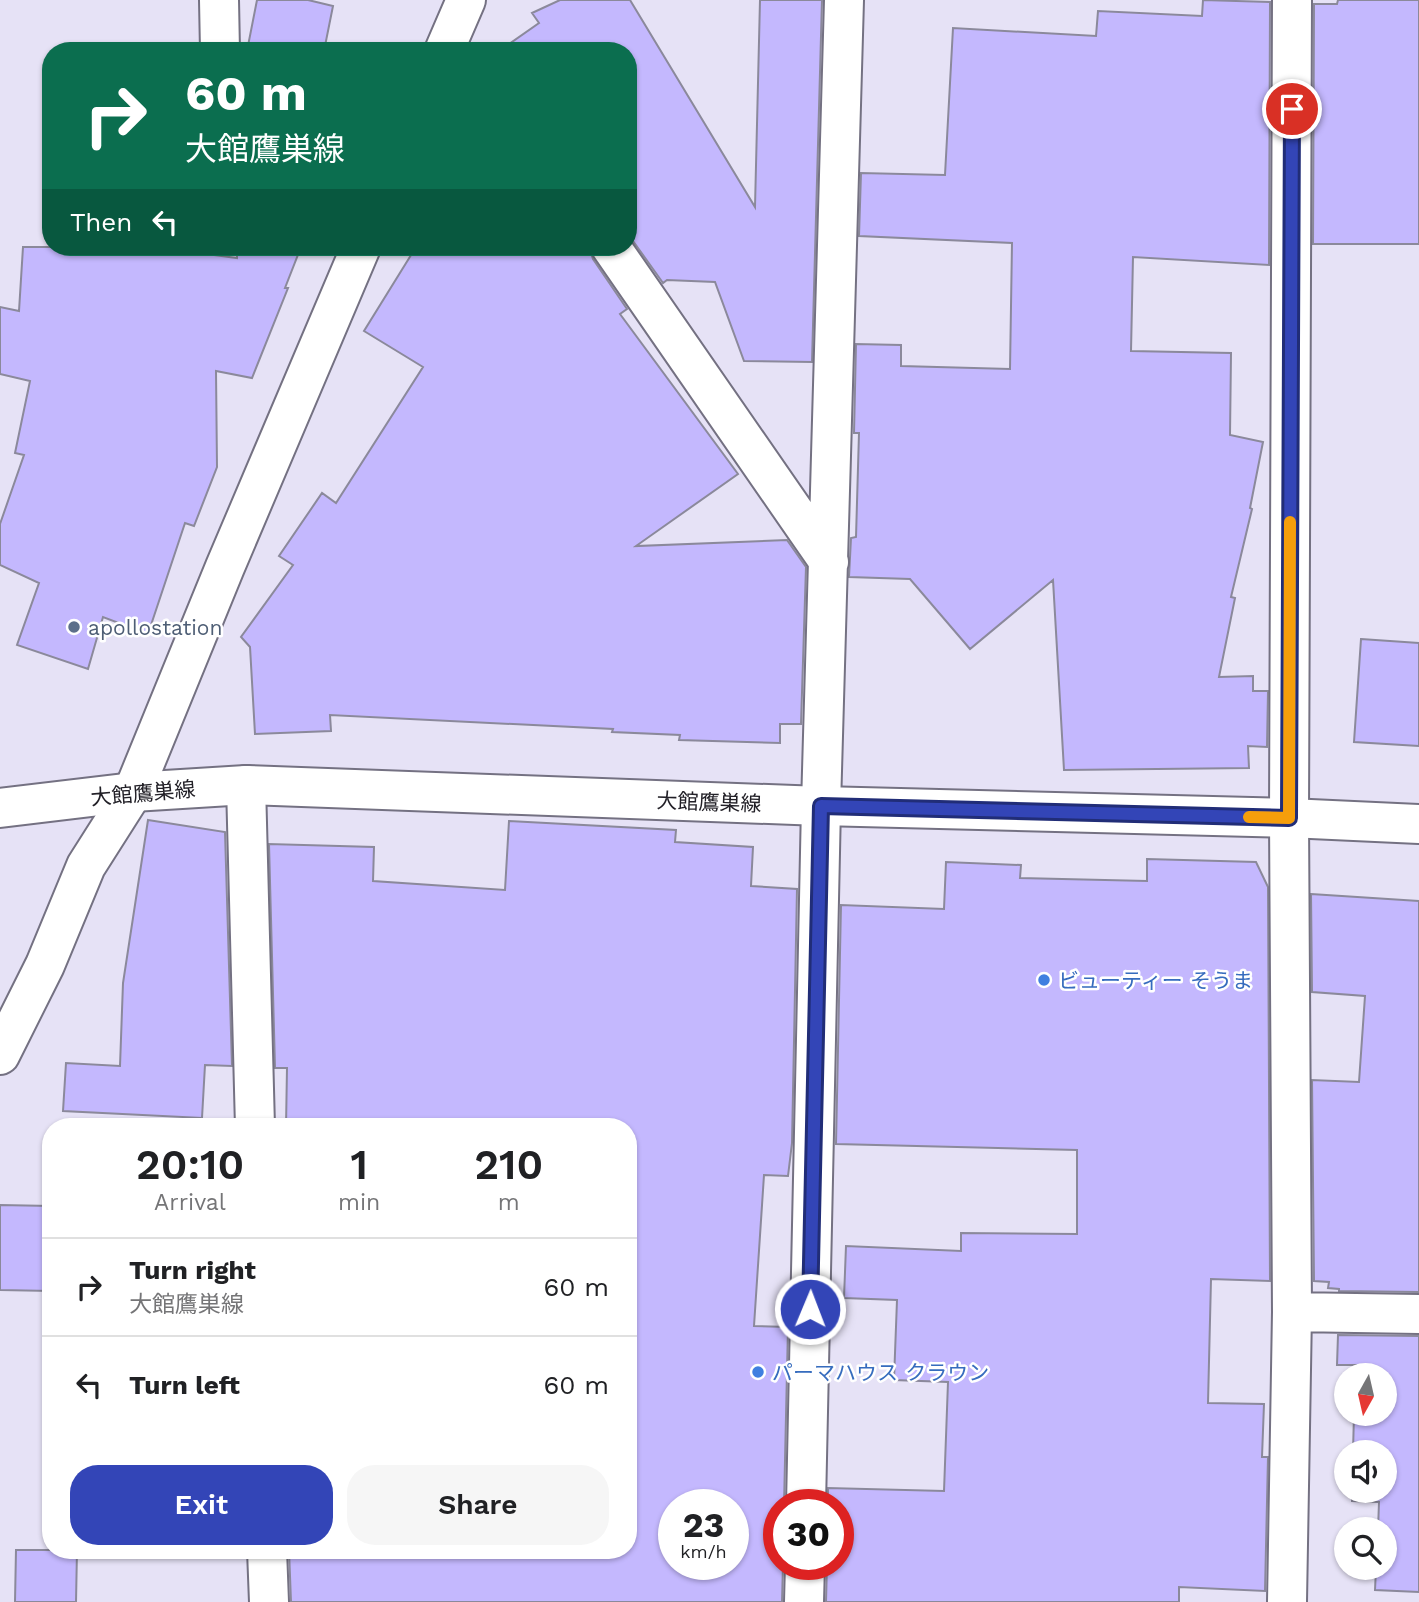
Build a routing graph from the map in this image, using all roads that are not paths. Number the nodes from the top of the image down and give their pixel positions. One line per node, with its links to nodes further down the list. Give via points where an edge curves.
1 (219, 0): 4 (street)
2 (844, 0): 7 (street)
3 (1292, 0): 12 (street)
4 (220, 42)
5 (357, 256): 9 (street)
6 (617, 256): 7 (street)
7 (829, 562): 10 (street)
8 (246, 785): 9 (street, 大館鷹巣線); 10 (street, 大館鷹巣線); 15 (street)
9 (133, 792): 11 (street, 大館鷹巣線); 14 (street, via 86,866 45,965)
10 (821, 806): 12 (street, 大館鷹巣線); 18 (street)
11 (0, 808)
12 (1289, 818): 13 (street, 大館鷹巣線); 16 (street)
13 (1419, 824)
14 (0, 1055)
15 (255, 1118)
16 (1292, 1312): 17 (street); 23 (street)
17 (1419, 1314)
18 (806, 1489)
19 (267, 1559): 21 (street)
20 (805, 1580): 22 (street)
21 (269, 1602)
22 (804, 1602)
23 (1287, 1602)

